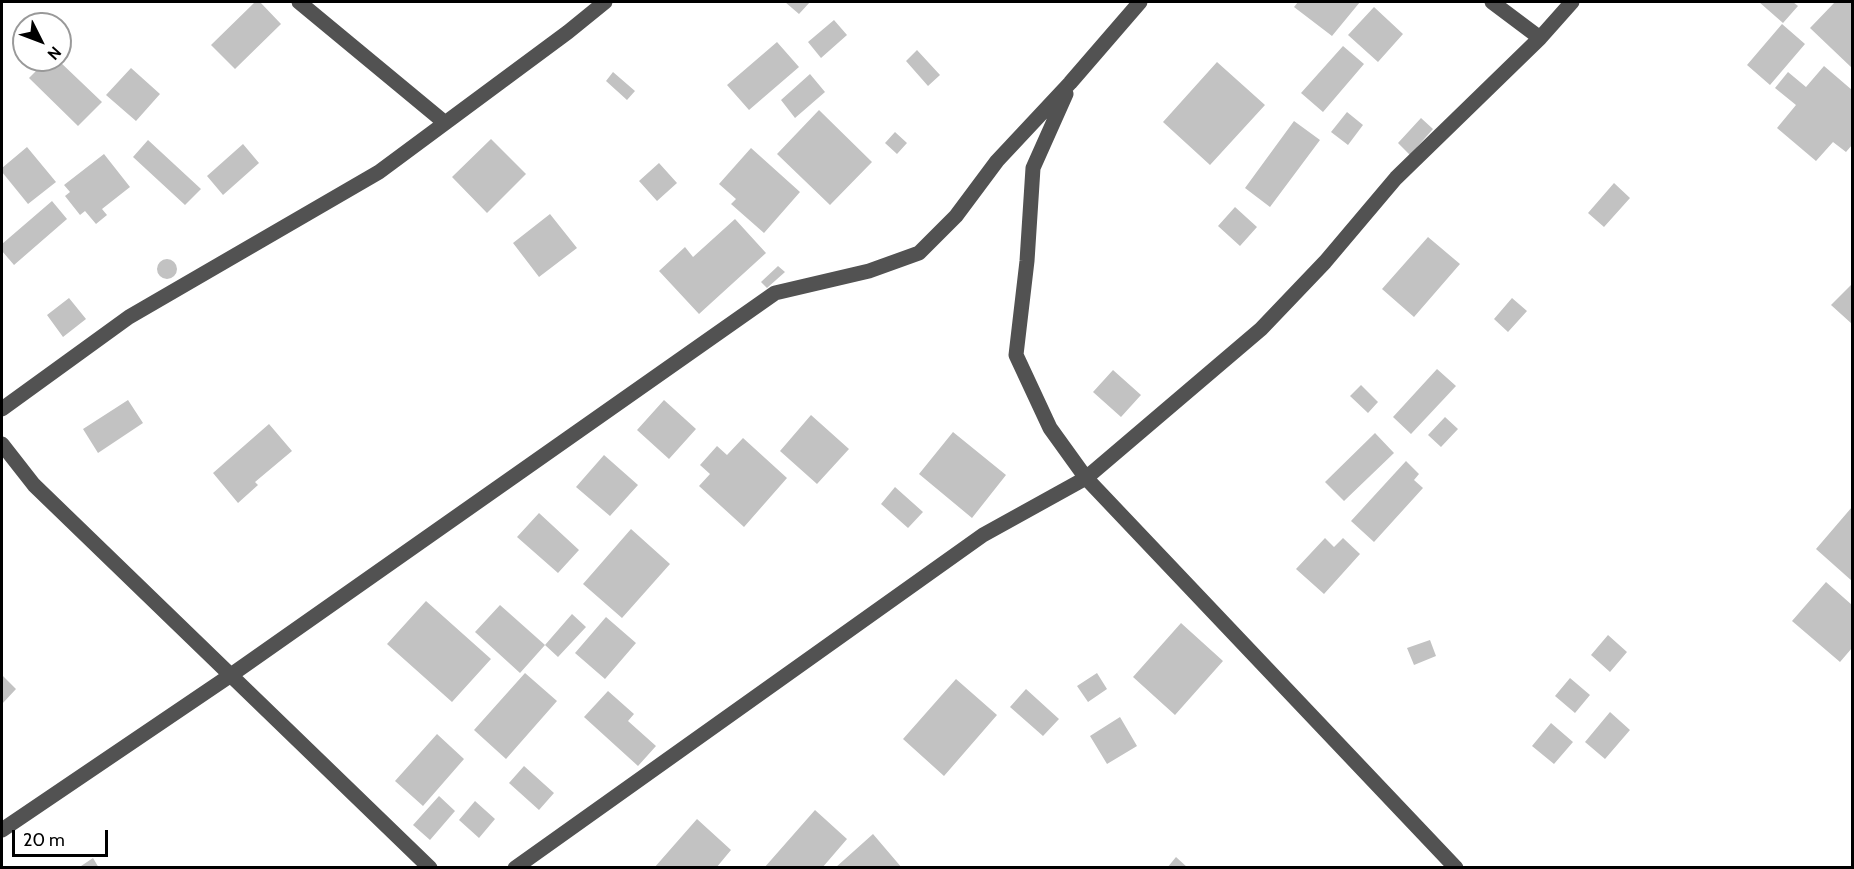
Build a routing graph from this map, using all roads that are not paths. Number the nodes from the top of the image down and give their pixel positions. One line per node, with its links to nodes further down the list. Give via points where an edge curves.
1 (299, 2): 8 (street)
2 (605, 2): 8 (street)
3 (1140, 2): 7 (street)
4 (1492, 2): 6 (street)
5 (1572, 2): 6 (street)
6 (1540, 38): 11 (street, via 1395,178 1325,262 1261,329)
7 (1070, 83): 11 (street, via 1033,168 1016,355 1050,428); 12 (street, via 997,161 956,216 919,253 869,271 775,293)
8 (444, 122): 9 (street, via 379,172 129,317)
9 (2, 409)
10 (2, 444): 12 (street, via 34,484)
11 (1086, 478): 15 (street, via 983,534); 16 (street)
12 (231, 675): 13 (street); 14 (street)
13 (2, 830)
14 (430, 867)
15 (515, 867)
16 (1456, 867)

